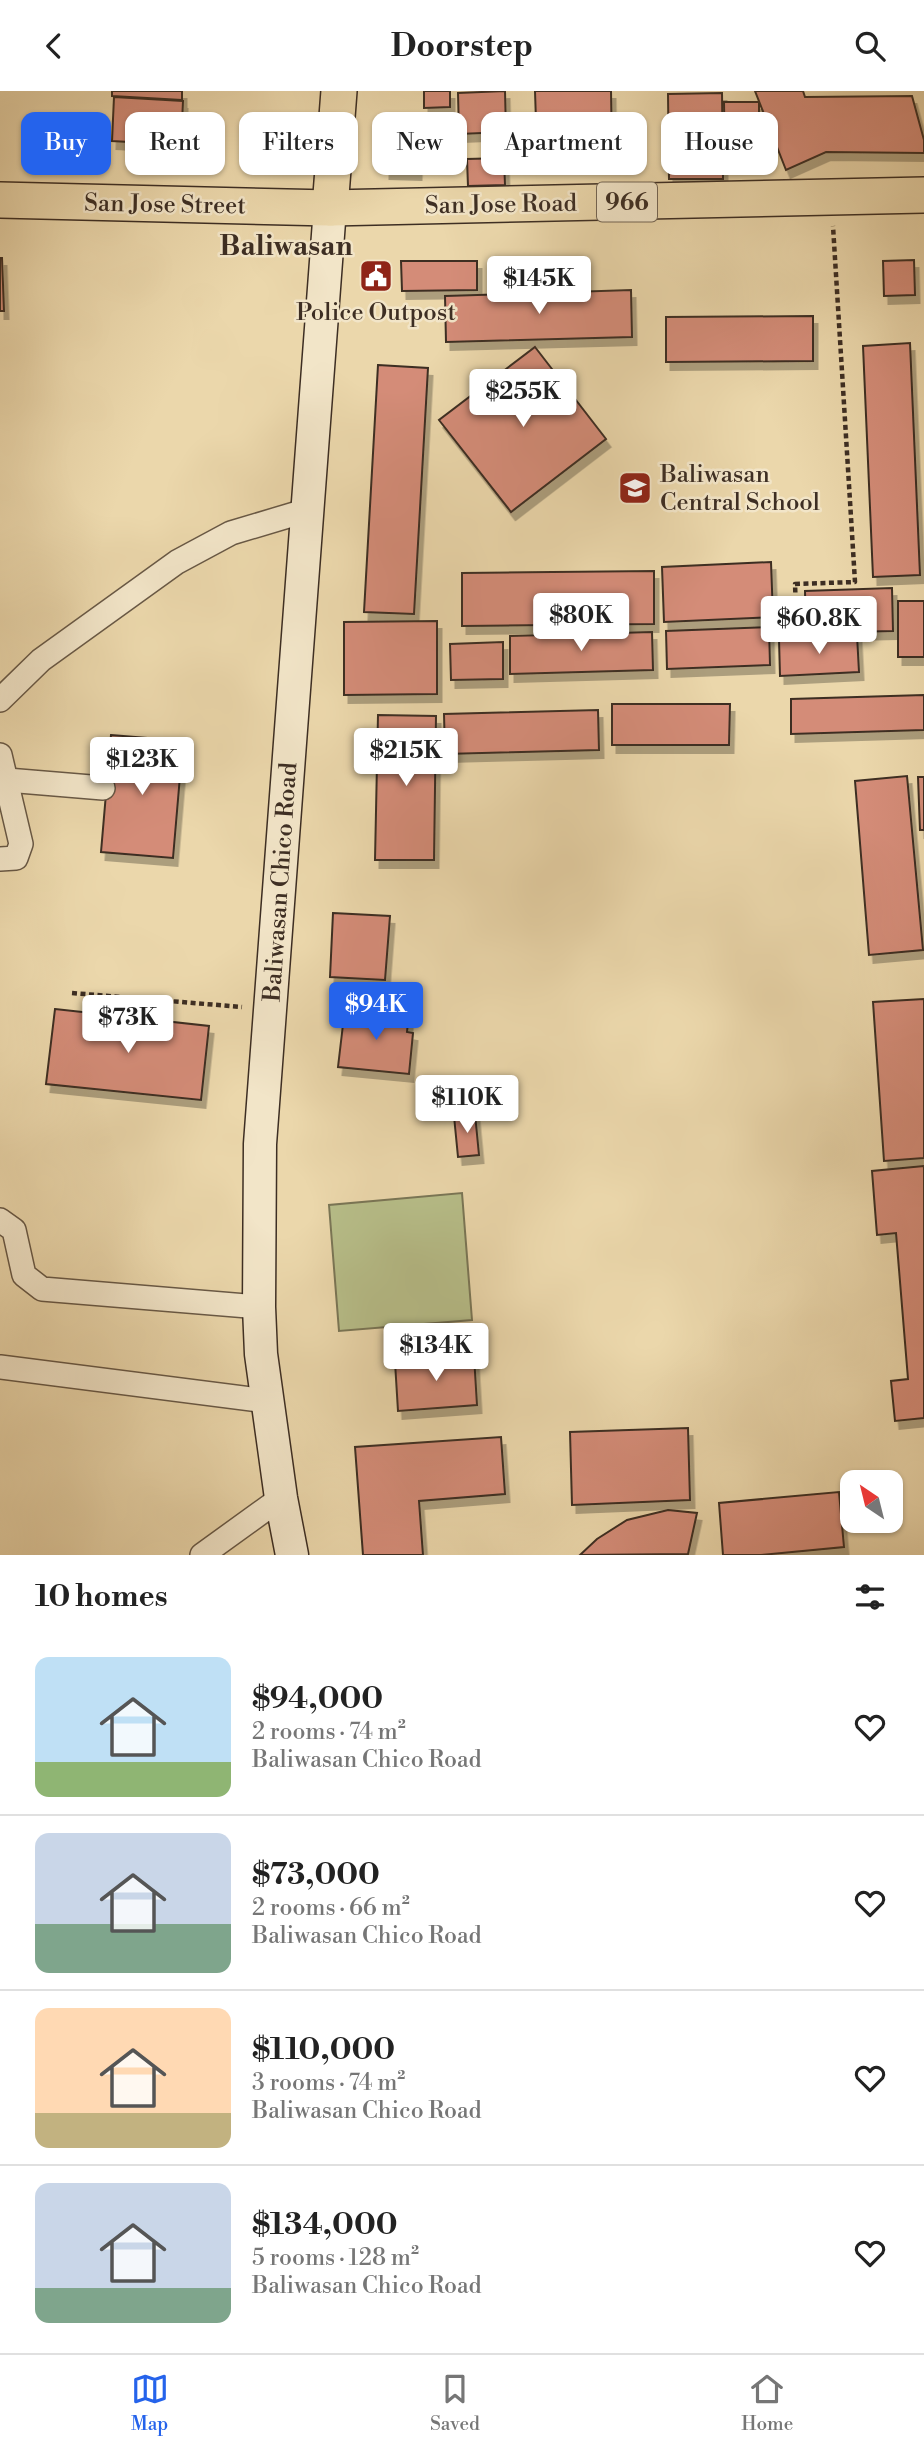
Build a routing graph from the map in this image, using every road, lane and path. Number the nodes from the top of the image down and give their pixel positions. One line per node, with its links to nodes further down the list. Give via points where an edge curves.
1 (339, 91): 5 (main road)
2 (924, 195): 3 (main road, San Jose Road / 966)
3 (831, 197): 5 (main road, San Jose Road / 966); 7 (path, via 855,582 795,584)
4 (0, 200): 5 (main road, San Jose Street / 966)
5 (330, 208): 6 (main road, Baliwasan Chico Road)
6 (308, 510): 8 (street, via 231,533 177,562 41,660); 14 (main road, Baliwasan Chico Road)
7 (797, 635)
8 (0, 700)
9 (0, 755): 10 (street)
10 (7, 780): 11 (street); 12 (street, via 20,850 16,858)
11 (103, 788)
12 (0, 859)
13 (72, 993): 14 (path)
14 (270, 1009): 16 (main road, Baliwasan Chico Road, via 260,1144)
15 (0, 1220): 16 (street, via 13,1230 24,1275 42,1289)
16 (259, 1307): 18 (main road, Baliwasan Chico Road)
17 (0, 1367): 18 (street)
18 (267, 1401): 19 (main road, Baliwasan Chico Road)
19 (281, 1498): 20 (street); 21 (main road, Baliwasan Chico Road)
20 (202, 1555)
21 (292, 1555)

